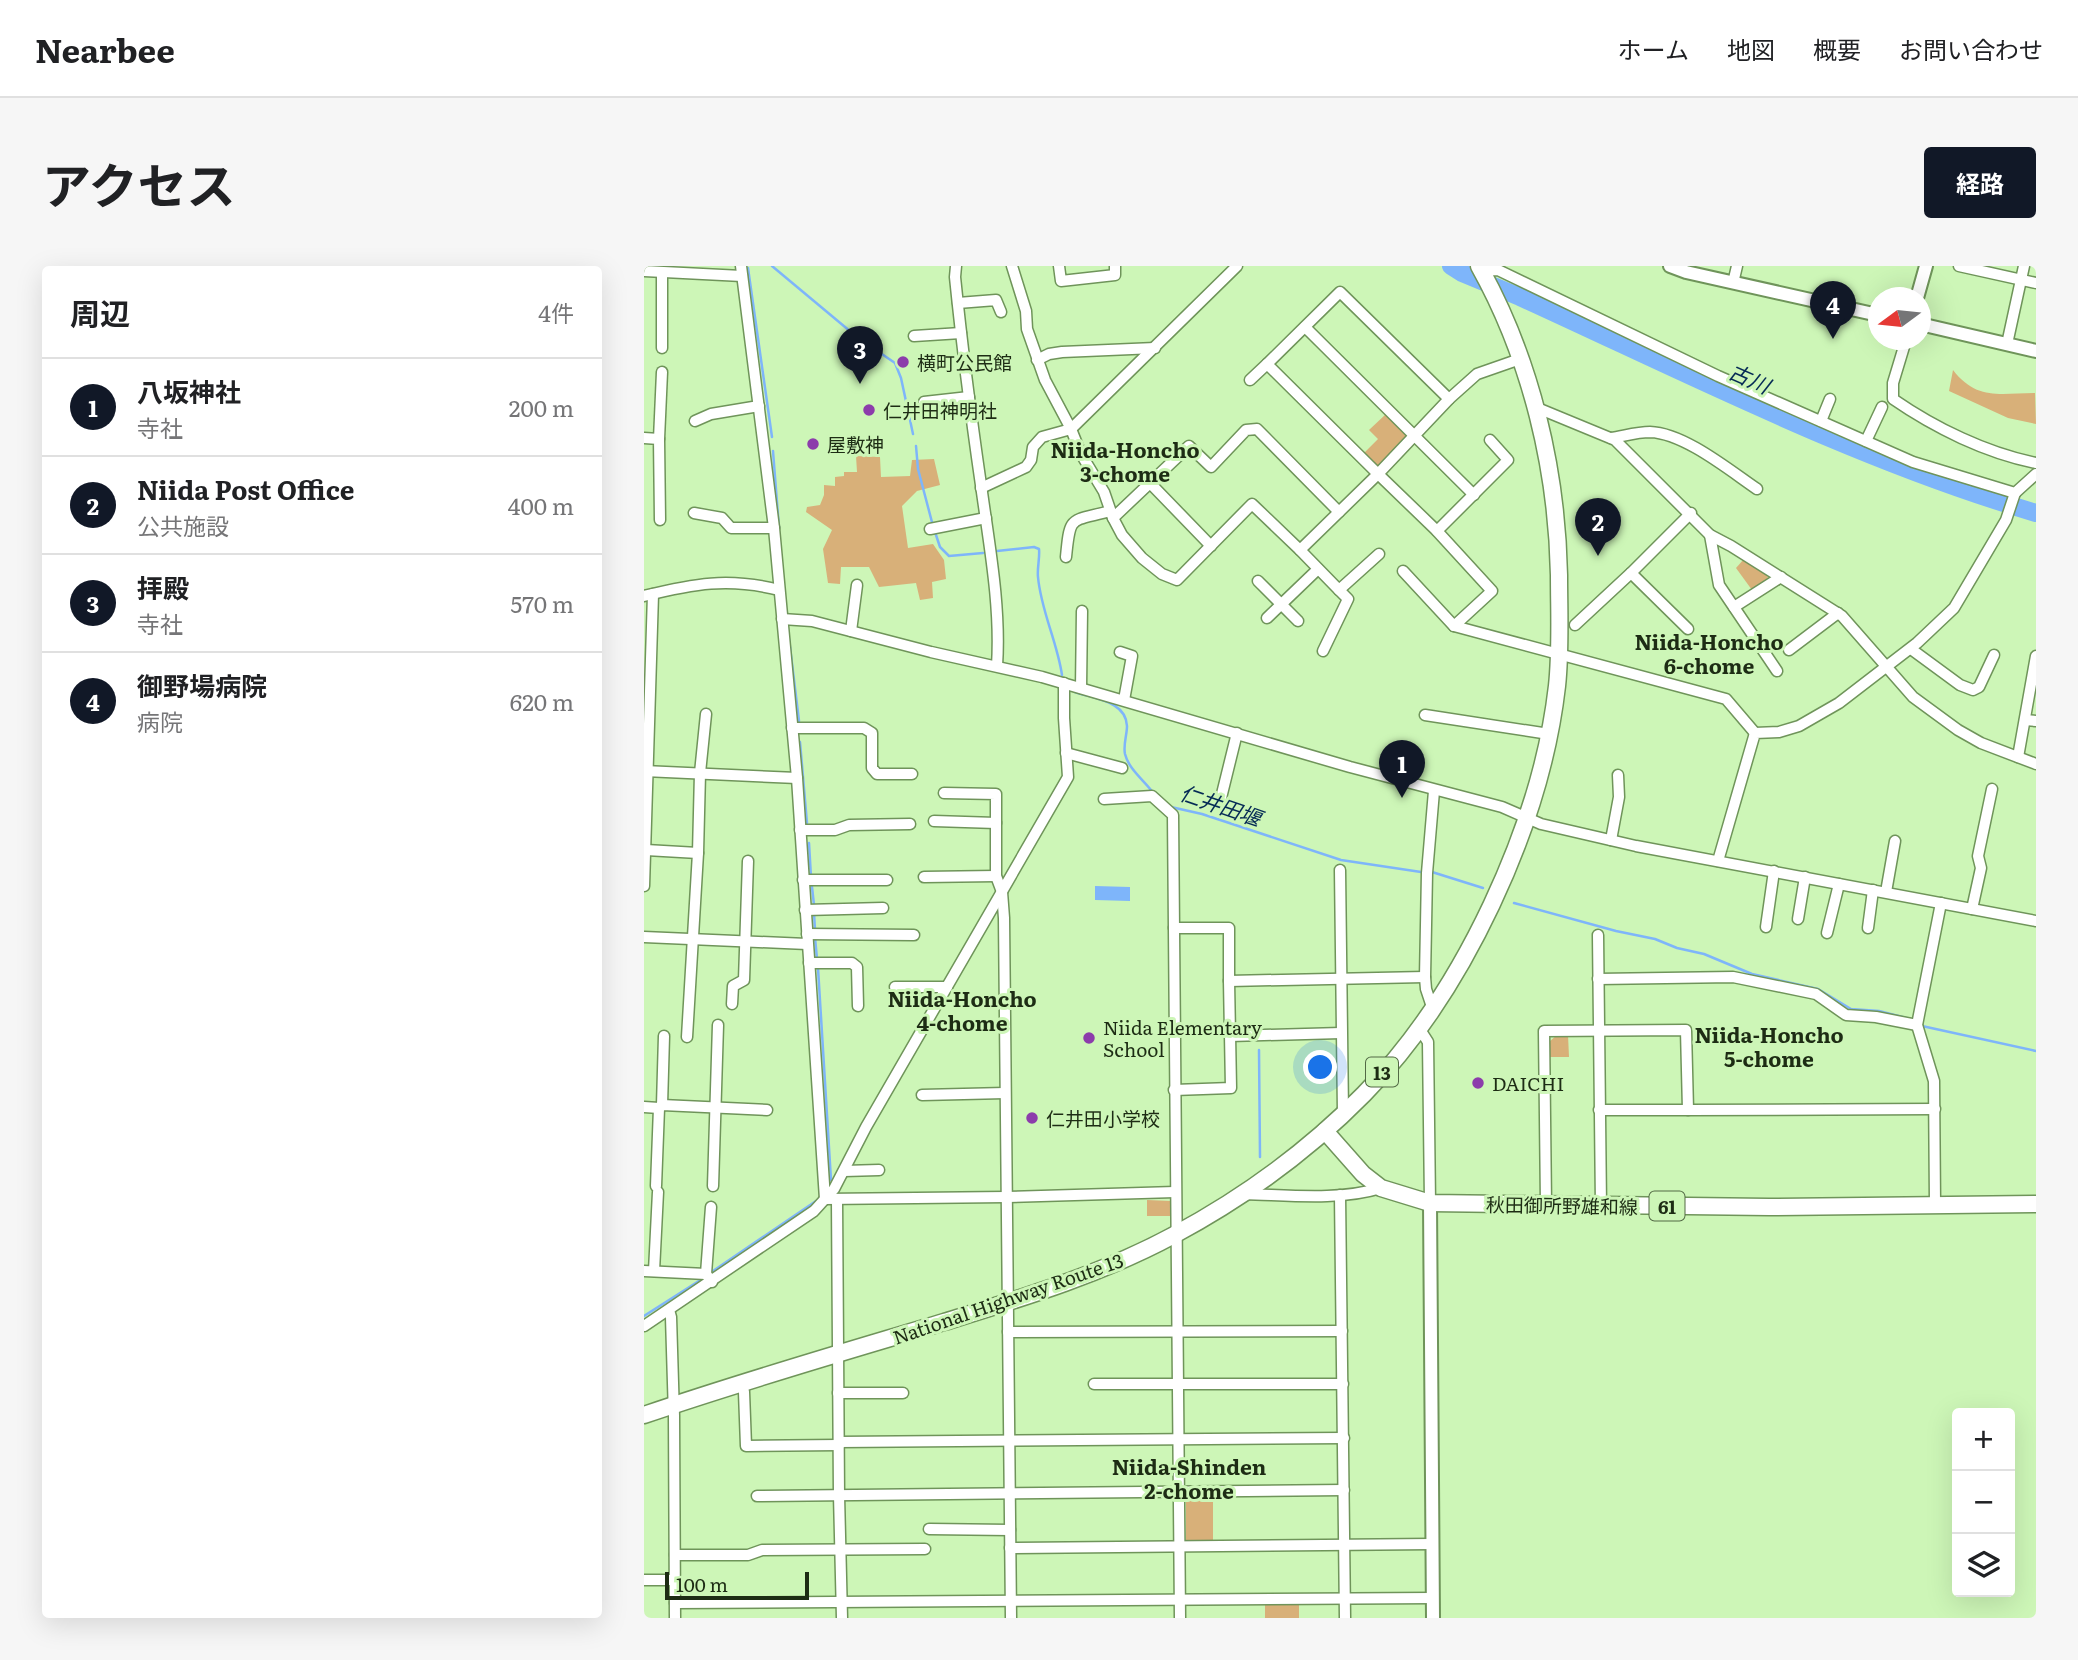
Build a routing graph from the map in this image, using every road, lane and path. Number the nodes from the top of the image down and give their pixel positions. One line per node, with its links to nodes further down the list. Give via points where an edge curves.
1 (956, 266): 19 (street)
2 (1012, 266): 32 (street)
3 (1059, 266): 4 (street, via 1061,281 1115,275)
4 (1115, 266)
5 (1237, 266): 28 (street)
6 (1670, 266): 16 (street)
7 (1737, 266): 16 (street)
8 (1926, 266): 18 (street)
9 (1959, 266): 15 (street)
10 (2024, 266): 15 (street)
11 (1481, 270): 31 (main road, National Highway Route 13 / 13); 44 (street, via 1499,270)
12 (644, 271): 14 (street)
13 (741, 271): 14 (street); 40 (street)
14 (662, 273): 27 (street)
15 (2021, 280): 17 (street); 26 (street)
16 (1733, 283): 21 (street)
17 (2036, 284)
18 (1920, 287)
19 (958, 303): 20 (street, via 996,300); 24 (street)
20 (1001, 312)
21 (1868, 313)
22 (1306, 327): 33 (street); 37 (street, via 1340,292); 46 (street)
23 (1931, 327): 26 (street)
24 (961, 333): 25 (street); 36 (street)
25 (914, 336)
26 (2007, 344): 30 (street)
27 (662, 348)
28 (1154, 348): 32 (street, via 1062,352); 45 (street)
29 (1903, 350): 52 (street, via 1893,399 1983,447)
30 (2036, 351)
31 (1520, 359): 37 (street, via 1476,374); 41 (main road, National Highway Route 13 / 13)
32 (1037, 360): 45 (street)
33 (1268, 364): 35 (street); 53 (street)
34 (662, 372): 49 (street)
35 (1250, 380)
36 (968, 397): 39 (street); 56 (street)
37 (1449, 398): 46 (street)
38 (1830, 399): 44 (street)
39 (924, 402)
40 (759, 407): 43 (street); 66 (street)
41 (1535, 407): 48 (street); 99 (main road, National Highway Route 13 / 13, via 1558,535)
42 (1882, 407): 51 (street)
43 (695, 421)
44 (1821, 421): 51 (street)
45 (1071, 429): 56 (street, via 1042,437 1026,467); 63 (street)
46 (1414, 436): 53 (street); 58 (street)
47 (644, 438): 49 (street)
48 (1611, 438): 57 (street, via 1656,433 1699,449); 62 (street)
49 (659, 439): 65 (street)
50 (1490, 440): 58 (street, via 1508,460)
51 (1866, 441): 59 (street)
52 (2036, 463)
53 (1378, 474): 60 (street); 68 (street)
54 (2036, 474): 59 (street)
55 (1150, 483): 60 (street, via 1189,446 1211,467 1246,430 1257,429); 63 (street); 70 (street)
56 (981, 488): 64 (street)
57 (1757, 489)
58 (1474, 495): 68 (street)
59 (2015, 496): 94 (street, via 1954,607)
60 (1339, 512): 71 (street)
61 (694, 513): 66 (street, via 722,517 731,527)
62 (1690, 513): 69 (street); 76 (street)
63 (1111, 514): 70 (street, via 1142,558 1177,580); 73 (street, via 1073,521)
64 (986, 517): 67 (street); 101 (street, via 999,638)
65 (660, 520)
66 (774, 528): 80 (street)
67 (934, 529)
68 (1437, 531): 91 (street, via 1492,591)
69 (1710, 535): 77 (street); 84 (street, via 1719,585)
70 (1211, 545): 71 (street, via 1252,504)
71 (1300, 550): 74 (street)
72 (1379, 554): 81 (street)
73 (1066, 557)
74 (1318, 569): 81 (street); 83 (street)
75 (1403, 571): 91 (street)
76 (1631, 573): 90 (street); 92 (street)
77 (1781, 577): 84 (street); 86 (street)
78 (1258, 581): 83 (street)
79 (858, 585): 93 (street)
80 (779, 590): 82 (street, via 713,582); 88 (street)
81 (1339, 590): 96 (street, via 1348,599)
82 (649, 595): 118 (street)
83 (1281, 604): 87 (street); 89 (street)
84 (1734, 607): 103 (street)
85 (1083, 611): 105 (street)
86 (1838, 613): 95 (street); 102 (street)
87 (1267, 618)
88 (782, 619): 93 (street); 110 (street)
89 (1298, 621)
90 (1575, 625)
91 (1454, 626): 99 (street)
92 (1688, 628)
93 (851, 631): 101 (street)
94 (1911, 649): 98 (street, via 1973,690 1979,687); 102 (street)
95 (1789, 650)
96 (1323, 651)
97 (1120, 652): 106 (street, via 1132,656)
98 (1994, 655)
99 (1560, 656): 112 (street, via 1726,699); 113 (main road, National Highway Route 13 / 13)
100 (2035, 663): 109 (street)
101 (996, 666): 104 (street)
102 (1888, 667): 112 (street, via 1799,726); 115 (street, via 1913,697 1958,730)
103 (1777, 671)
104 (1064, 683): 105 (street); 114 (street)
105 (1081, 688): 106 (street)
106 (1124, 701): 111 (street)
107 (706, 714): 119 (street)
108 (1425, 715): 113 (street)
109 (2031, 720): 115 (street)
110 (792, 728): 120 (street, via 864,729 872,733 872,768 877,774); 122 (street)
111 (1237, 733): 124 (street); 127 (street)
112 (1755, 733): 137 (street)
113 (1549, 734): 128 (main road, National Highway Route 13 / 13)
114 (1066, 753): 117 (street); 149 (street, via 1068,777)
115 (2018, 757): 116 (street)
116 (2036, 764)
117 (1122, 768)
118 (646, 771): 119 (street); 135 (street)
119 (699, 774): 122 (street); 136 (street)
120 (912, 774)
121 (1618, 775): 133 (street)
122 (796, 778): 132 (street)
123 (1992, 789): 153 (street)
124 (1434, 791): 128 (street, via 1502,807); 168 (street)
125 (944, 793): 130 (street, via 996,794)
126 (1104, 799): 157 (street, via 1152,796 1173,815)
127 (1220, 802)
128 (1527, 818): 133 (street); 176 (main road, National Highway Route 13 / 13, via 1478,931)
129 (934, 821): 130 (street)
130 (996, 823): 141 (street)
131 (910, 824): 132 (street)
132 (800, 830): 144 (street)
133 (1611, 840): 137 (street)
134 (1895, 841): 150 (street)
135 (646, 850): 136 (street); 147 (street)
136 (698, 853): 164 (street)
137 (1718, 860): 140 (street)
138 (748, 861): 166 (street)
139 (1340, 870): 170 (street)
140 (1774, 871): 143 (street); 158 (street)
141 (996, 876): 142 (street); 149 (street)
142 (924, 877)
143 (1805, 877): 146 (street); 155 (street)
144 (803, 880): 145 (street); 154 (street)
145 (887, 880)
146 (1839, 884): 148 (street); 160 (street)
147 (644, 886)
148 (1873, 890): 150 (street); 159 (street)
149 (1002, 892): 173 (street); 186 (street)
150 (1886, 892): 151 (street)
151 (1941, 903): 153 (street); 178 (street)
152 (883, 908): 154 (street)
153 (1972, 909): 156 (street)
154 (805, 910): 165 (street)
155 (1798, 919)
156 (2036, 921)
157 (1174, 928): 171 (street, via 1228,928); 185 (street)
158 (1766, 928)
159 (1868, 928)
160 (1827, 933)
161 (914, 935): 165 (street)
162 (1598, 935): 169 (street)
163 (644, 937): 164 (street)
164 (694, 939): 166 (street); 184 (street)
165 (807, 939): 166 (street); 167 (street)
166 (745, 941): 174 (street, via 744,980 733,986)
167 (809, 963): 175 (street, via 852,963 857,967); 205 (street)
168 (1425, 977): 170 (street); 176 (street)
169 (1598, 979): 178 (street, via 1733,977 1816,995 1846,1015); 180 (street)
170 (1340, 980): 171 (street); 181 (street)
171 (1228, 981): 182 (street)
172 (895, 987): 173 (street)
173 (947, 987): 197 (street)
174 (732, 1004)
175 (858, 1006)
176 (1432, 1007): 179 (main road, National Highway Route 13 / 13)
177 (718, 1025): 190 (street)
178 (1916, 1025): 191 (street, via 1934,1081)
179 (1419, 1028): 195 (main road, National Highway Route 13 / 13); 207 (street, via 1428,1042)
180 (1599, 1031): 193 (street); 194 (street, via 1686,1030); 210 (street, via 1544,1031)
181 (1341, 1033): 182 (street); 195 (street)
182 (1230, 1035): 185 (street, via 1231,1088)
183 (664, 1036): 188 (street)
184 (687, 1037)
185 (1174, 1090): 201 (street)
186 (1005, 1093): 187 (street); 204 (street)
187 (922, 1095)
188 (661, 1106): 189 (street); 190 (street); 214 (street)
189 (644, 1107)
190 (716, 1107): 192 (street); 199 (street)
191 (1935, 1109): 194 (street); 208 (street)
192 (766, 1110)
193 (1599, 1110): 194 (street); 211 (street)
194 (1688, 1110)
195 (1343, 1114): 196 (main road, National Highway Route 13 / 13)
196 (1325, 1131): 200 (main road, 秋田御所野雄和線 / 61); 202 (main road, National Highway Route 13 / 13)
197 (844, 1171): 198 (street); 205 (street)
198 (879, 1171)
199 (713, 1186)
200 (1381, 1188): 203 (street); 207 (main road, 秋田御所野雄和線 / 61)
201 (1175, 1192): 204 (street); 213 (street)
202 (1243, 1194): 203 (street); 213 (main road, National Highway Route 13 / 13)
203 (1340, 1195): 219 (street)
204 (1006, 1197): 206 (street); 216 (street)
205 (825, 1199): 206 (street); 215 (street, via 814,1211)
206 (837, 1200): 222 (street)
207 (1430, 1203): 210 (main road, 秋田御所野雄和線 / 61); 242 (street)
208 (1935, 1204): 209 (main road, 秋田御所野雄和線 / 61); 211 (main road, 秋田御所野雄和線 / 61)
209 (2036, 1204)
210 (1546, 1205): 211 (main road, 秋田御所野雄和線 / 61)
211 (1601, 1206)
212 (711, 1207): 215 (street)
213 (1178, 1233): 216 (main road, National Highway Route 13 / 13, via 1110,1266); 221 (street)
214 (649, 1271): 215 (street)
215 (709, 1278): 217 (street)
216 (1008, 1302): 220 (street); 222 (main road, National Highway Route 13 / 13)
217 (668, 1310): 218 (street); 229 (street)
218 (644, 1326)
219 (1342, 1331): 221 (street); 226 (street)
220 (1008, 1332): 221 (street); 233 (street)
221 (1179, 1333): 225 (street)
222 (838, 1353): 223 (main road, National Highway Route 13 / 13); 227 (street)
223 (742, 1382): 229 (main road, National Highway Route 13 / 13); 234 (street, via 746,1446)
224 (1094, 1384): 225 (street)
225 (1179, 1384): 226 (street); 232 (street)
226 (1343, 1384): 231 (street)
227 (838, 1393): 228 (street); 234 (street)
228 (903, 1393)
229 (674, 1405): 230 (main road, National Highway Route 13 / 13); 248 (street)
230 (644, 1415)
231 (1343, 1438): 232 (street); 235 (street)
232 (1180, 1440): 233 (street); 236 (street)
233 (1009, 1441): 234 (street); 237 (street)
234 (839, 1444): 238 (street)
235 (1344, 1490): 236 (street); 243 (street)
236 (1180, 1492): 237 (street); 244 (street)
237 (1010, 1494): 238 (street); 241 (street)
238 (839, 1495): 239 (street); 246 (street)
239 (757, 1496)
240 (929, 1529): 241 (street)
241 (1010, 1530): 245 (street)
242 (1432, 1544): 243 (street); 252 (street)
243 (1345, 1545): 244 (street); 251 (street)
244 (1180, 1546): 245 (street); 253 (street)
245 (1010, 1548): 254 (street)
246 (841, 1549): 247 (street); 248 (street); 256 (street)
247 (925, 1549)
248 (675, 1555): 250 (street)
249 (644, 1580): 250 (street)
250 (675, 1580): 255 (street)
251 (1345, 1598): 252 (street); 253 (street); 261 (street)
252 (1433, 1598): 262 (street)
253 (1180, 1600): 254 (street); 260 (street)
254 (1011, 1601): 256 (street); 259 (street)
255 (675, 1603): 256 (street); 257 (street)
256 (842, 1603): 258 (street)
257 (675, 1618)
258 (842, 1618)
259 (1011, 1618)
260 (1180, 1618)
261 (1345, 1618)
262 (1433, 1618)

